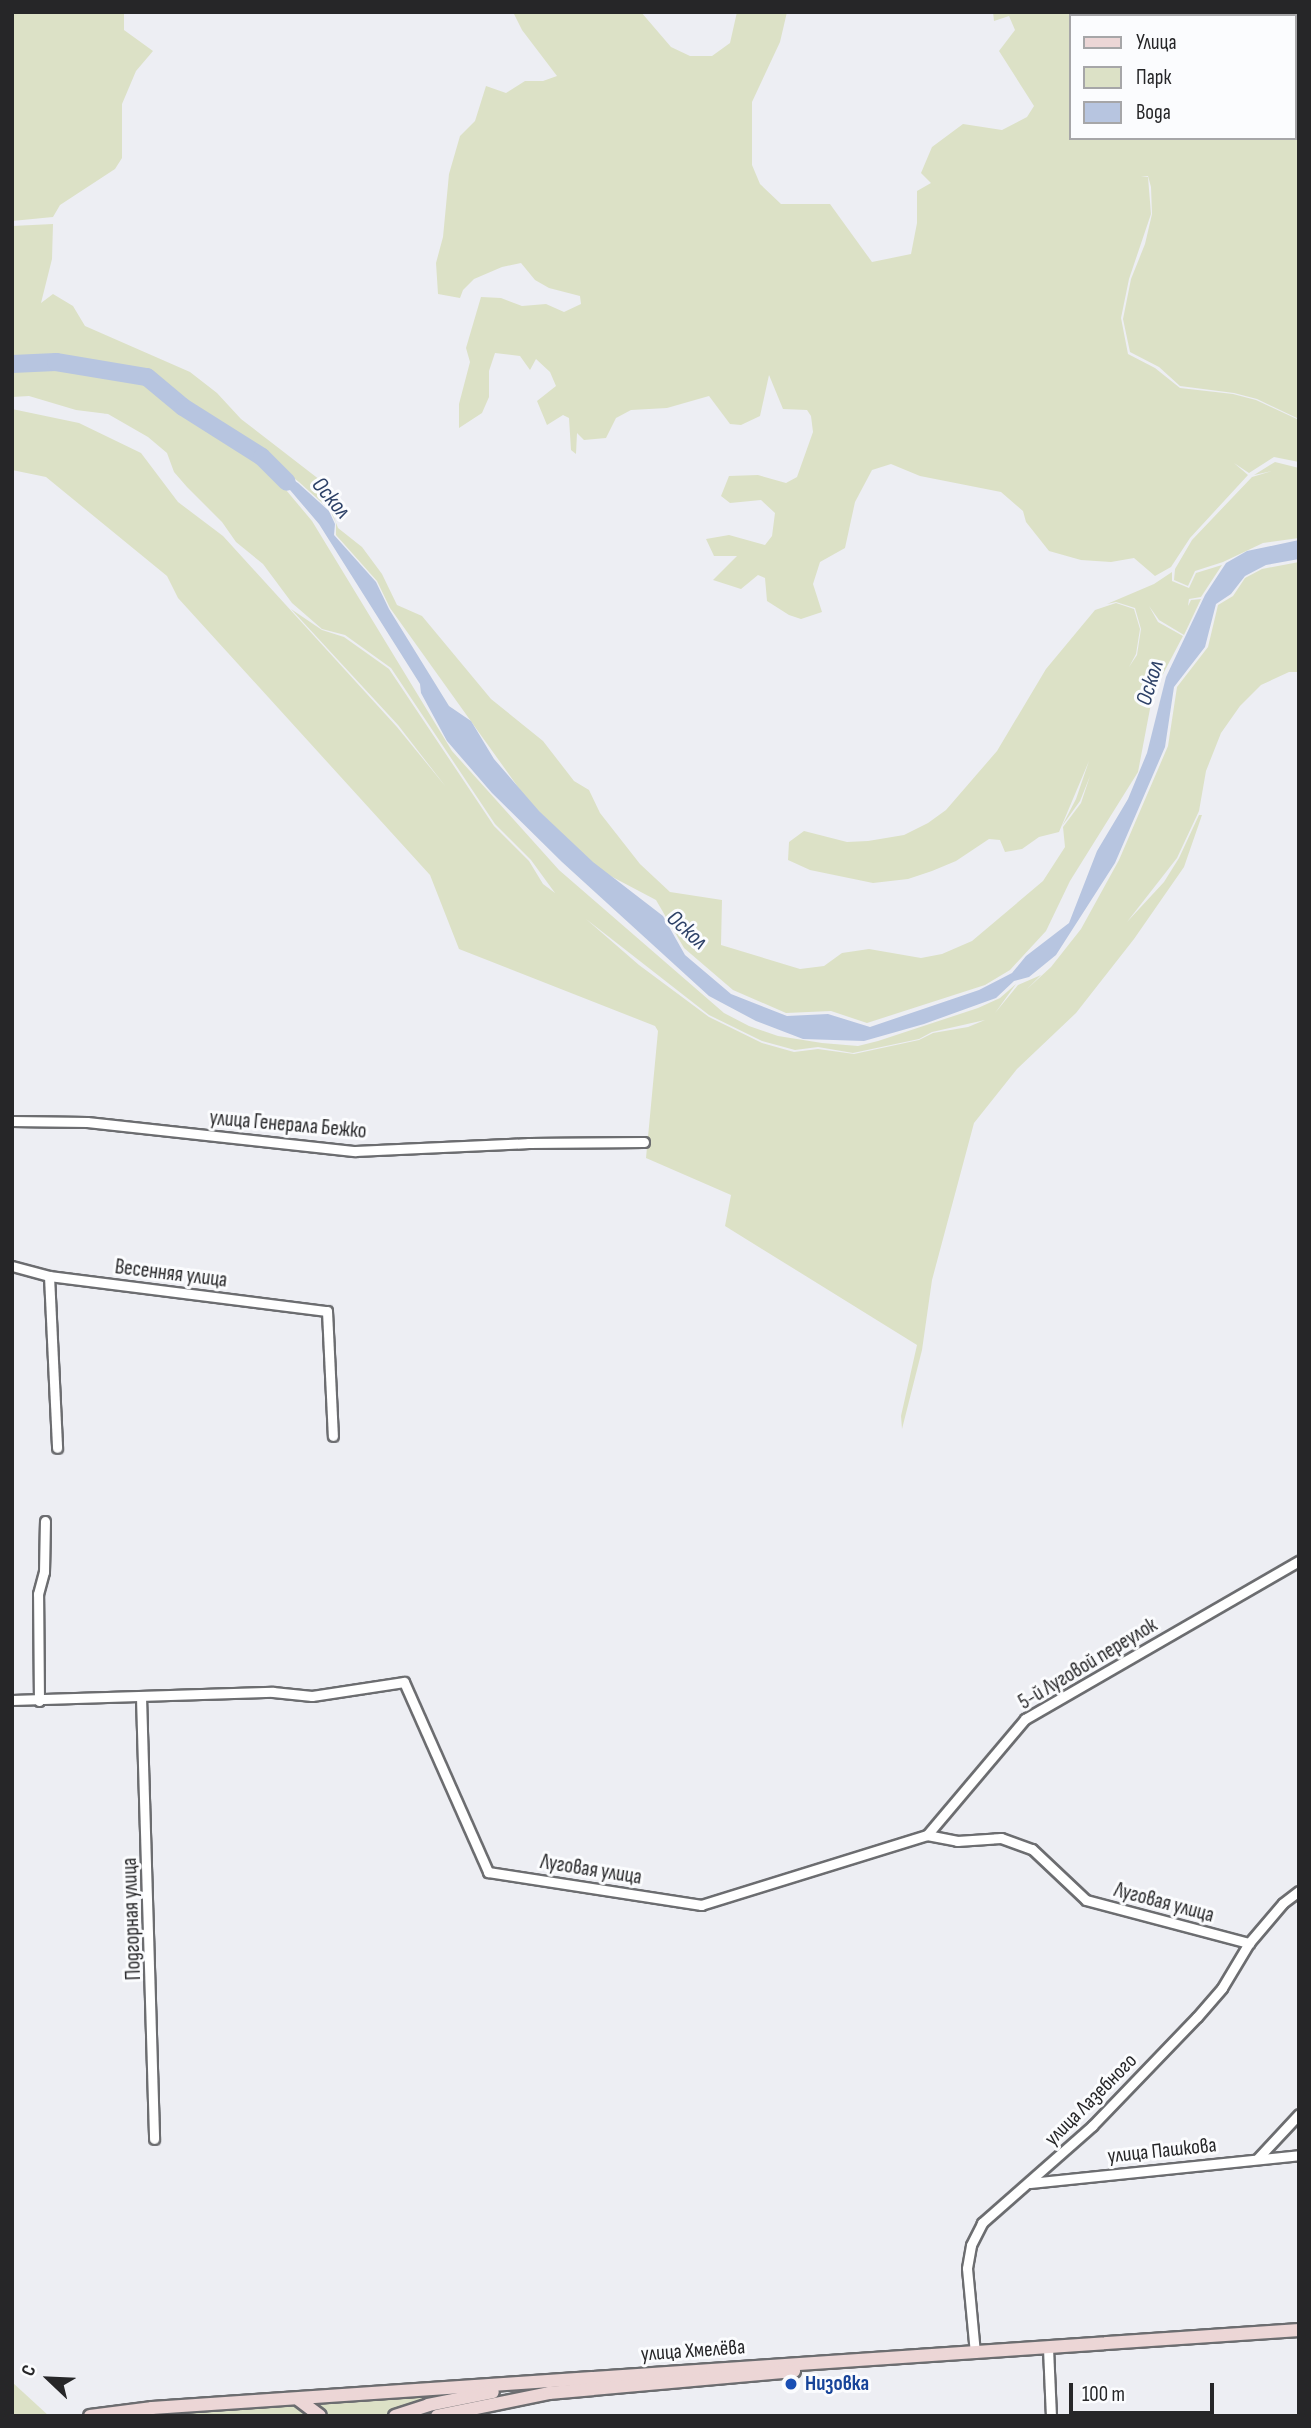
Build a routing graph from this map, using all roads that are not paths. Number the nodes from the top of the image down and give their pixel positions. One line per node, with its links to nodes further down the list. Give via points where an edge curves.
1 (12, 1121): 2 (street, улица Генерала Бежко, via 87,1122 355,1152)
2 (644, 1142)
3 (12, 1266): 4 (street, Весенняя улица)
4 (49, 1276): 5 (street, Весенняя улица, via 327,1311); 6 (street)
5 (333, 1436)
6 (57, 1448)
7 (45, 1521): 11 (street, via 44,1572 38,1594)
8 (1299, 1561): 12 (street, 5-й Луговой переулок, via 1025,1719)
9 (141, 1697): 11 (street, Луговая улица); 12 (street, Луговая улица, via 273,1692 312,1696 404,1682 488,1872 701,1905); 16 (street, Подгорная улица)
10 (12, 1700): 11 (street, Луговая улица)
11 (39, 1700)
12 (927, 1835): 14 (street, Луговая улица, via 957,1841 1001,1838 1032,1849 1086,1900)
13 (1299, 1891): 14 (street, улица Лазебного)
14 (1249, 1943): 19 (street, улица Лазебного, via 1222,1988 1197,2017)
15 (1299, 2114): 18 (street)
16 (154, 2139)
17 (1299, 2155): 18 (street, улица Пашкова)
18 (1258, 2158): 19 (street, улица Пашкова)
19 (1030, 2183): 22 (street, улица Лазебного, via 982,2223 971,2245 967,2268)
20 (1299, 2330): 21 (main road, улица Хмелёва)
21 (1048, 2348): 22 (main road, улица Хмелёва); 31 (street)
22 (975, 2353): 23 (main road, улица Хмелёва); 30 (main road, via 549,2393)
23 (545, 2381): 24 (main road, улица Хмелёва); 29 (main road)
24 (299, 2400): 25 (main road, улица Хмелёва); 28 (main road)
25 (90, 2416)
26 (114, 2416): 27 (main road)
27 (162, 2416)
28 (320, 2416)
29 (395, 2416)
30 (437, 2416)
31 (1051, 2416)

